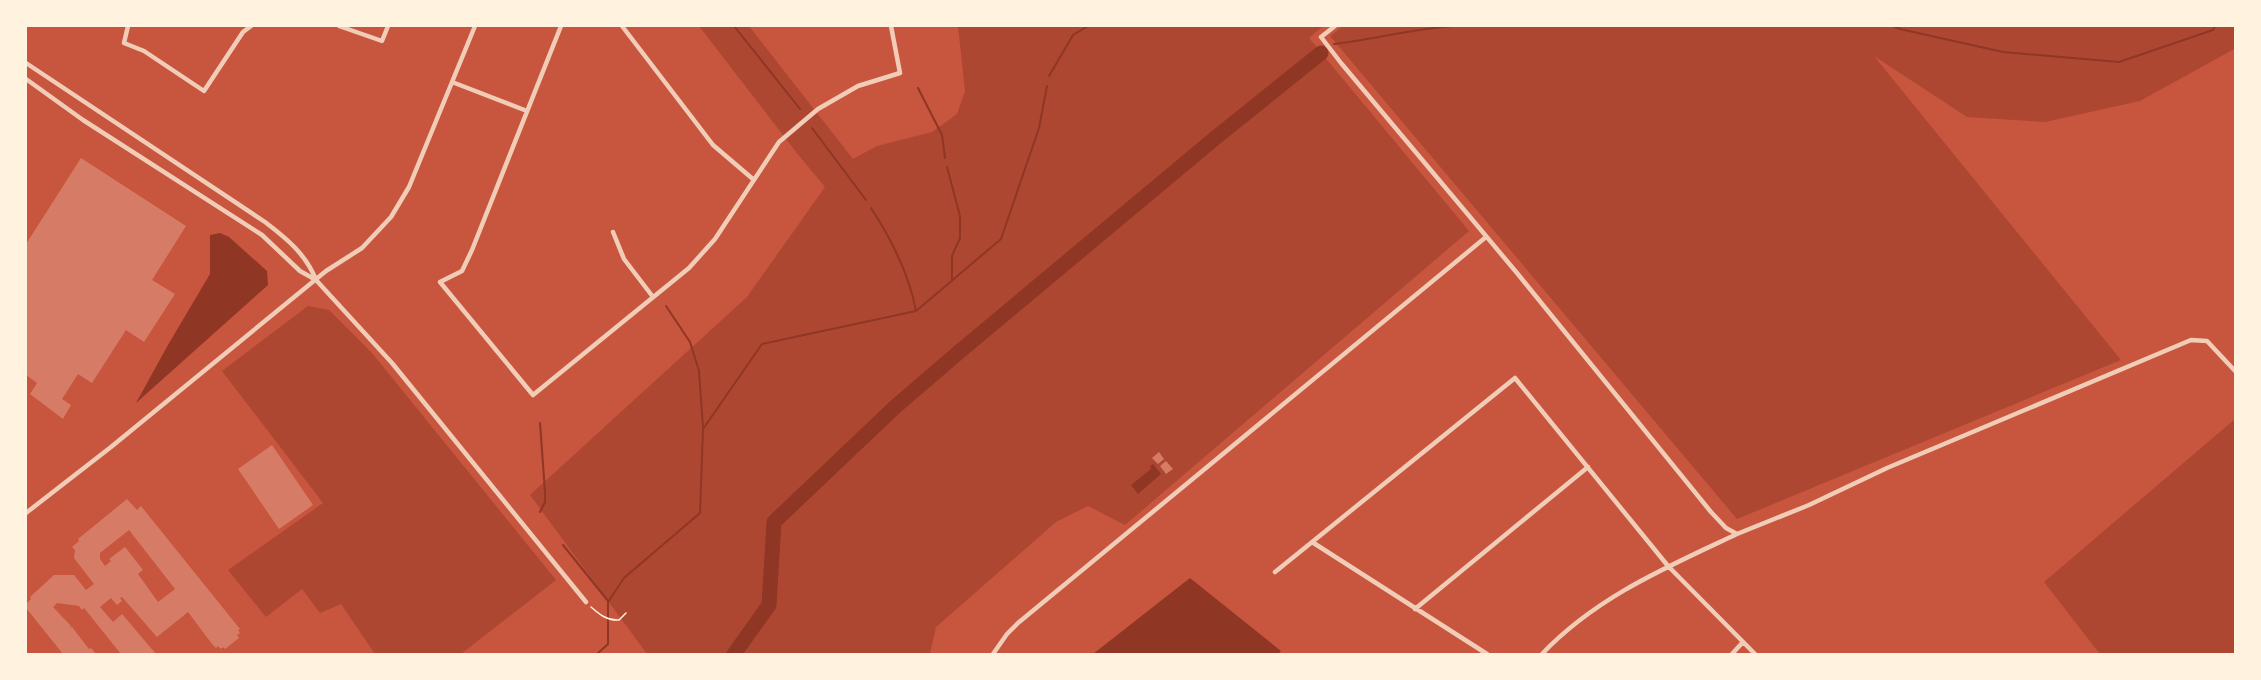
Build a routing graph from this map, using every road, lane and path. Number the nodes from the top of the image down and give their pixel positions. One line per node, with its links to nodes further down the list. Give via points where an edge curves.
1 (128, 26): 2 (street, via 124,43 144,51 204,91)
2 (251, 26)
3 (339, 26): 4 (street, via 382,41)
4 (388, 26)
5 (475, 26): 12 (street)
6 (561, 26): 13 (street)
7 (622, 26): 14 (street, via 713,146)
8 (891, 26): 14 (street, via 900,73 858,86 818,109 779,142)
9 (1335, 26): 16 (street, via 1321,37)
10 (26, 63): 17 (street, via 265,222 310,264)
11 (26, 79): 17 (street, via 262,235 300,271)
12 (452, 82): 13 (street); 17 (street, via 392,217 362,248)
13 (527, 111): 18 (street, via 462,271 440,282 533,395)
14 (754, 180): 18 (street, via 715,239 689,268)
15 (613, 232): 18 (street, via 624,259)
16 (1486, 237): 22 (street, via 1711,512); 30 (street, via 1018,623)
17 (316, 279): 21 (street); 26 (street, via 392,363)
18 (653, 297)
19 (2235, 372): 22 (street, via 2214,346 2207,341 2191,340)
20 (1588, 467): 23 (street, via 1515,378); 24 (street); 27 (street)
21 (26, 513)
22 (1737, 534): 24 (street)
23 (1312, 542): 25 (street); 27 (street)
24 (1668, 566): 29 (street); 32 (street, via 1604,603)
25 (1275, 572)
26 (586, 602): 28 (path, via 613,621)
27 (1415, 609): 31 (street)
28 (626, 614)
29 (1743, 642): 33 (street); 34 (street)
30 (993, 654)
31 (1487, 654)
32 (1542, 654)
33 (1732, 654)
34 (1755, 654)

